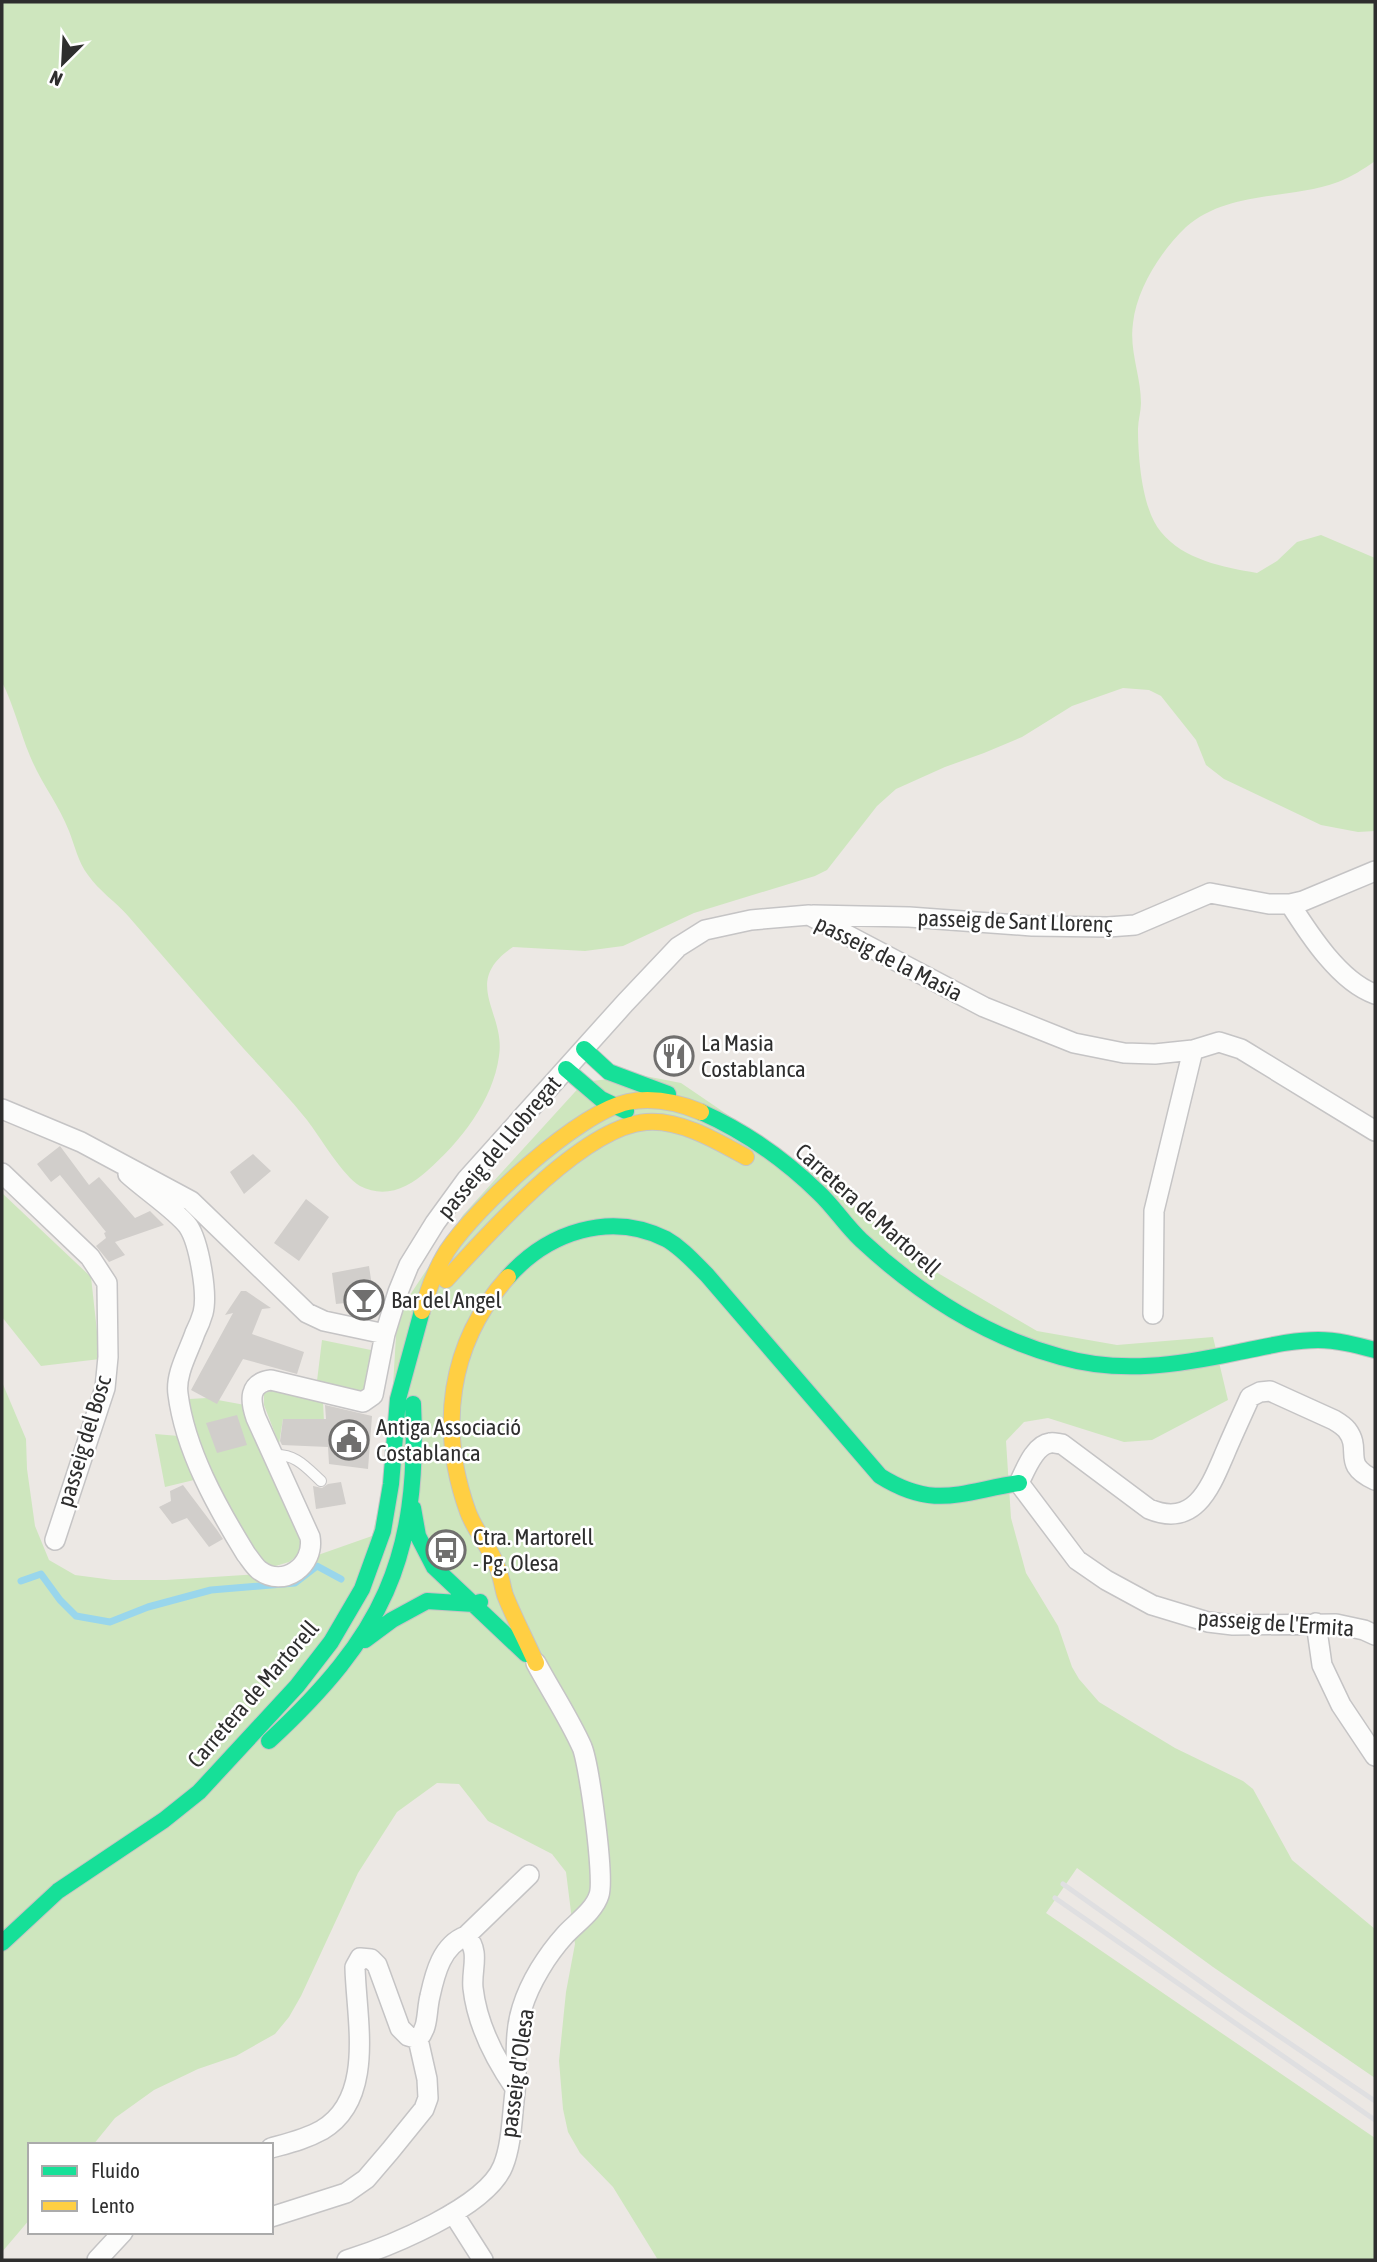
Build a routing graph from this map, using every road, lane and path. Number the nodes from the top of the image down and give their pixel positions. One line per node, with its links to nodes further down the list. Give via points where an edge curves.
1 (1375, 871): 2 (street, passeig de Sant Llorenç)
2 (1290, 904): 3 (street, passeig de Sant Llorenç, via 1210,893 1135,925 1108,927); 4 (street, via 1342,972)
3 (808, 915): 5 (street, passeig de la Masia, via 705,930 678,947); 6 (street, passeig de la Masia, via 984,1007 1074,1043 1124,1054)
4 (1375, 994)
5 (584, 1049): 7 (street, passeig del Llobregat); 8 (main road)
6 (1193, 1050): 13 (street, passeig de la Masia, via 1219,1042 1241,1049); 19 (street, via 1154,1211)
7 (566, 1069): 9 (main road); 20 (street, passeig del Llobregat, via 467,1179 435,1223 407,1268)
8 (609, 1072): 9 (main road, via 614,1083); 11 (main road, via 660,1090)
9 (611, 1105): 11 (main road, Carretera de Martorell, via 653,1099); 12 (main road); 15 (main road, via 603,1122); 18 (main road, Carretera de Martorell, via 557,1142 480,1213 439,1265)
10 (2, 1109): 14 (street)
11 (695, 1110): 17 (main road, Carretera de Martorell, via 776,1157 820,1192)
12 (667, 1125): 15 (main road, via 645,1122 624,1126); 17 (main road, via 721,1144)
13 (1375, 1131)
14 (104, 1154): 20 (street, via 191,1201 307,1313); 23 (street, via 176,1214 195,1240 204,1312 177,1392 185,1423 212,1494 250,1559 272,1576 291,1575 310,1555 310,1537)
15 (559, 1170): 18 (main road, via 492,1231)
16 (2, 1173): 29 (street, passeig del Bosc, via 90,1257 107,1283 105,1388)
17 (846, 1226): 21 (main road, Carretera de Martorell, via 938,1302 973,1322 1063,1359 1094,1366 1162,1366 1316,1340)
18 (425, 1303): 22 (main road, Carretera de Martorell)
19 (1153, 1314)
20 (385, 1334): 23 (street, passeig del Llobregat, via 373,1395 363,1402 271,1380 255,1386 251,1402)
21 (1375, 1350)
22 (409, 1362): 27 (main road); 28 (main road, Carretera de Martorell, via 397,1398)
23 (272, 1455): 25 (lane, via 301,1461)
24 (1375, 1480): 26 (street, via 1355,1466 1344,1426 1270,1391 1250,1397 1211,1486 1177,1515 1149,1509 1062,1444 1041,1447)
25 (321, 1481)
26 (1019, 1483): 31 (main road, via 931,1498 903,1491 880,1476 683,1251 662,1237 627,1227 578,1230 536,1252 491,1298 469,1334 455,1374 453,1422 461,1488); 35 (street, passeig de l'Ermita, via 1077,1560 1152,1605 1208,1622)
27 (412, 1498): 30 (main road, via 418,1536); 30 (main road, via 406,1532)
28 (387, 1514): 30 (main road, via 391,1560); 34 (main road, Carretera de Martorell)
29 (55, 1540)
30 (412, 1574): 32 (main road); 33 (main road); 34 (main road, via 382,1577); 37 (main road, via 376,1610)
31 (502, 1586): 33 (main road); 38 (main road)
32 (427, 1601): 33 (main road); 37 (main road)
33 (474, 1604): 38 (main road)
34 (353, 1607): 40 (main road, Carretera de Martorell, via 318,1660)
35 (1316, 1623): 36 (street, passeig de l'Ermita); 39 (street, via 1322,1665 1341,1705)
36 (1375, 1635)
37 (354, 1648): 40 (main road, via 321,1691 238,1772)
38 (536, 1663): 45 (street, passeig d'Olesa, via 583,1749 600,1866 599,1895 543,1964 522,2007 515,2047)
39 (1375, 1756)
40 (197, 1794): 43 (main road, Carretera de Martorell, via 62,1888)
41 (529, 1875): 42 (street)
42 (467, 1937): 44 (street, via 447,1948 430,1996 425,2031); 45 (street, via 476,1955 473,1988 484,2030 499,2066)
43 (2, 1943)
44 (418, 2039): 46 (street, via 400,2028 377,1965 360,1958 355,1967 358,2066 354,2088 326,2128); 48 (street, via 428,2098 390,2151 366,2179 346,2193)
45 (515, 2088): 47 (street, passeig d'Olesa, via 503,2166 482,2193)
46 (273, 2147)
47 (453, 2213): 51 (street, passeig d'Olesa); 52 (street)
48 (273, 2216)
49 (121, 2234): 50 (street)
50 (97, 2260)
51 (347, 2260)
52 (483, 2260)

